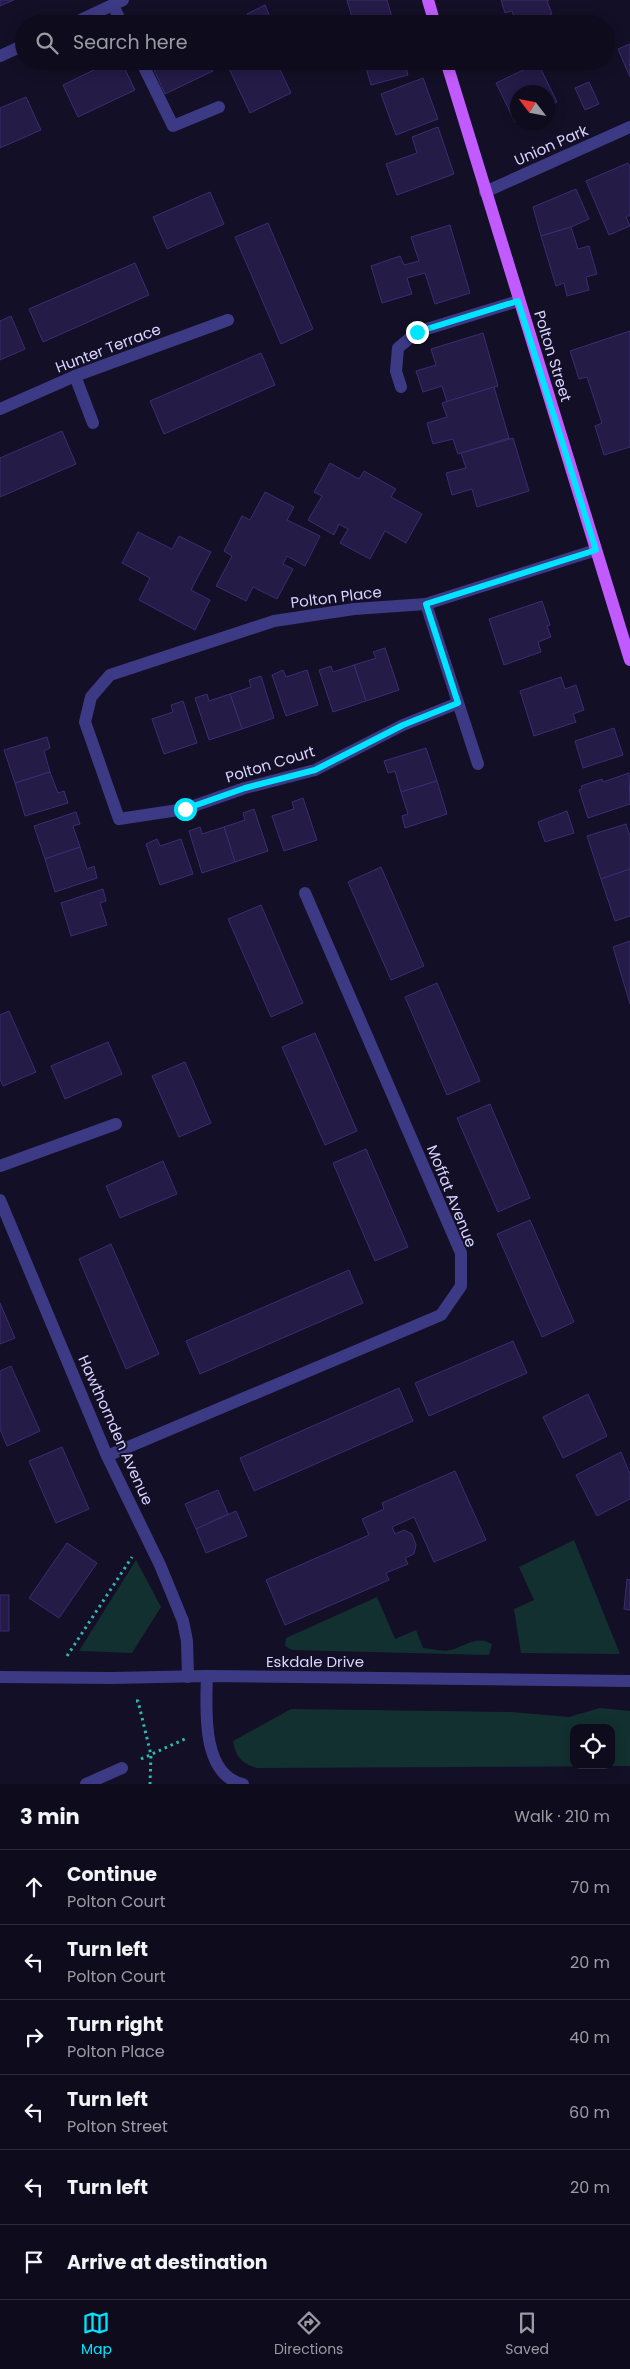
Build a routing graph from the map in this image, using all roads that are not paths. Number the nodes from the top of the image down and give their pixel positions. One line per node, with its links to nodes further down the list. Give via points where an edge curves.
1 (428, 0): 4 (main road)
2 (118, 3): 3 (street)
3 (92, 15)
4 (432, 15)
5 (15, 49): 6 (street)
6 (0, 56)
7 (145, 70): 9 (street, via 173,126)
8 (449, 70): 11 (main road, Polton Street)
9 (220, 107)
10 (630, 128): 11 (street, Union Park)
11 (485, 192): 12 (main road, Polton Street)
12 (518, 301): 15 (street, via 417,332 398,348 396,371); 18 (main road, Polton Street)
13 (228, 320): 14 (street, Hunter Terrace)
14 (75, 376): 16 (street, Hunter Terrace); 17 (street)
15 (402, 387)
16 (0, 409)
17 (93, 423)
18 (596, 550): 19 (street, Polton Place); 20 (main road, Polton Street)
19 (426, 604): 21 (street, Polton Place, via 354,608 274,621 110,675); 22 (street)
20 (630, 660)
21 (91, 698): 22 (street, Polton Court, via 85,722 119,819 185,809 245,788 315,770 403,725)
22 (458, 703): 23 (street)
23 (478, 764)
24 (304, 893): 28 (street, Moffat Avenue, via 461,1253 461,1286 441,1315)
25 (116, 1124): 26 (street)
26 (0, 1166)
27 (0, 1200): 28 (street, Hawthornden Avenue)
28 (107, 1456): 31 (street, Hawthornden Avenue, via 183,1621)
29 (207, 1676): 31 (street, Eskdale Drive); 32 (street, Eskdale Drive); 35 (street, via 206,1729 214,1758 223,1772 236,1783)
30 (0, 1677): 31 (street, Eskdale Drive)
31 (188, 1677)
32 (630, 1681)
33 (122, 1768): 34 (street)
34 (86, 1784)
35 (243, 1784)

